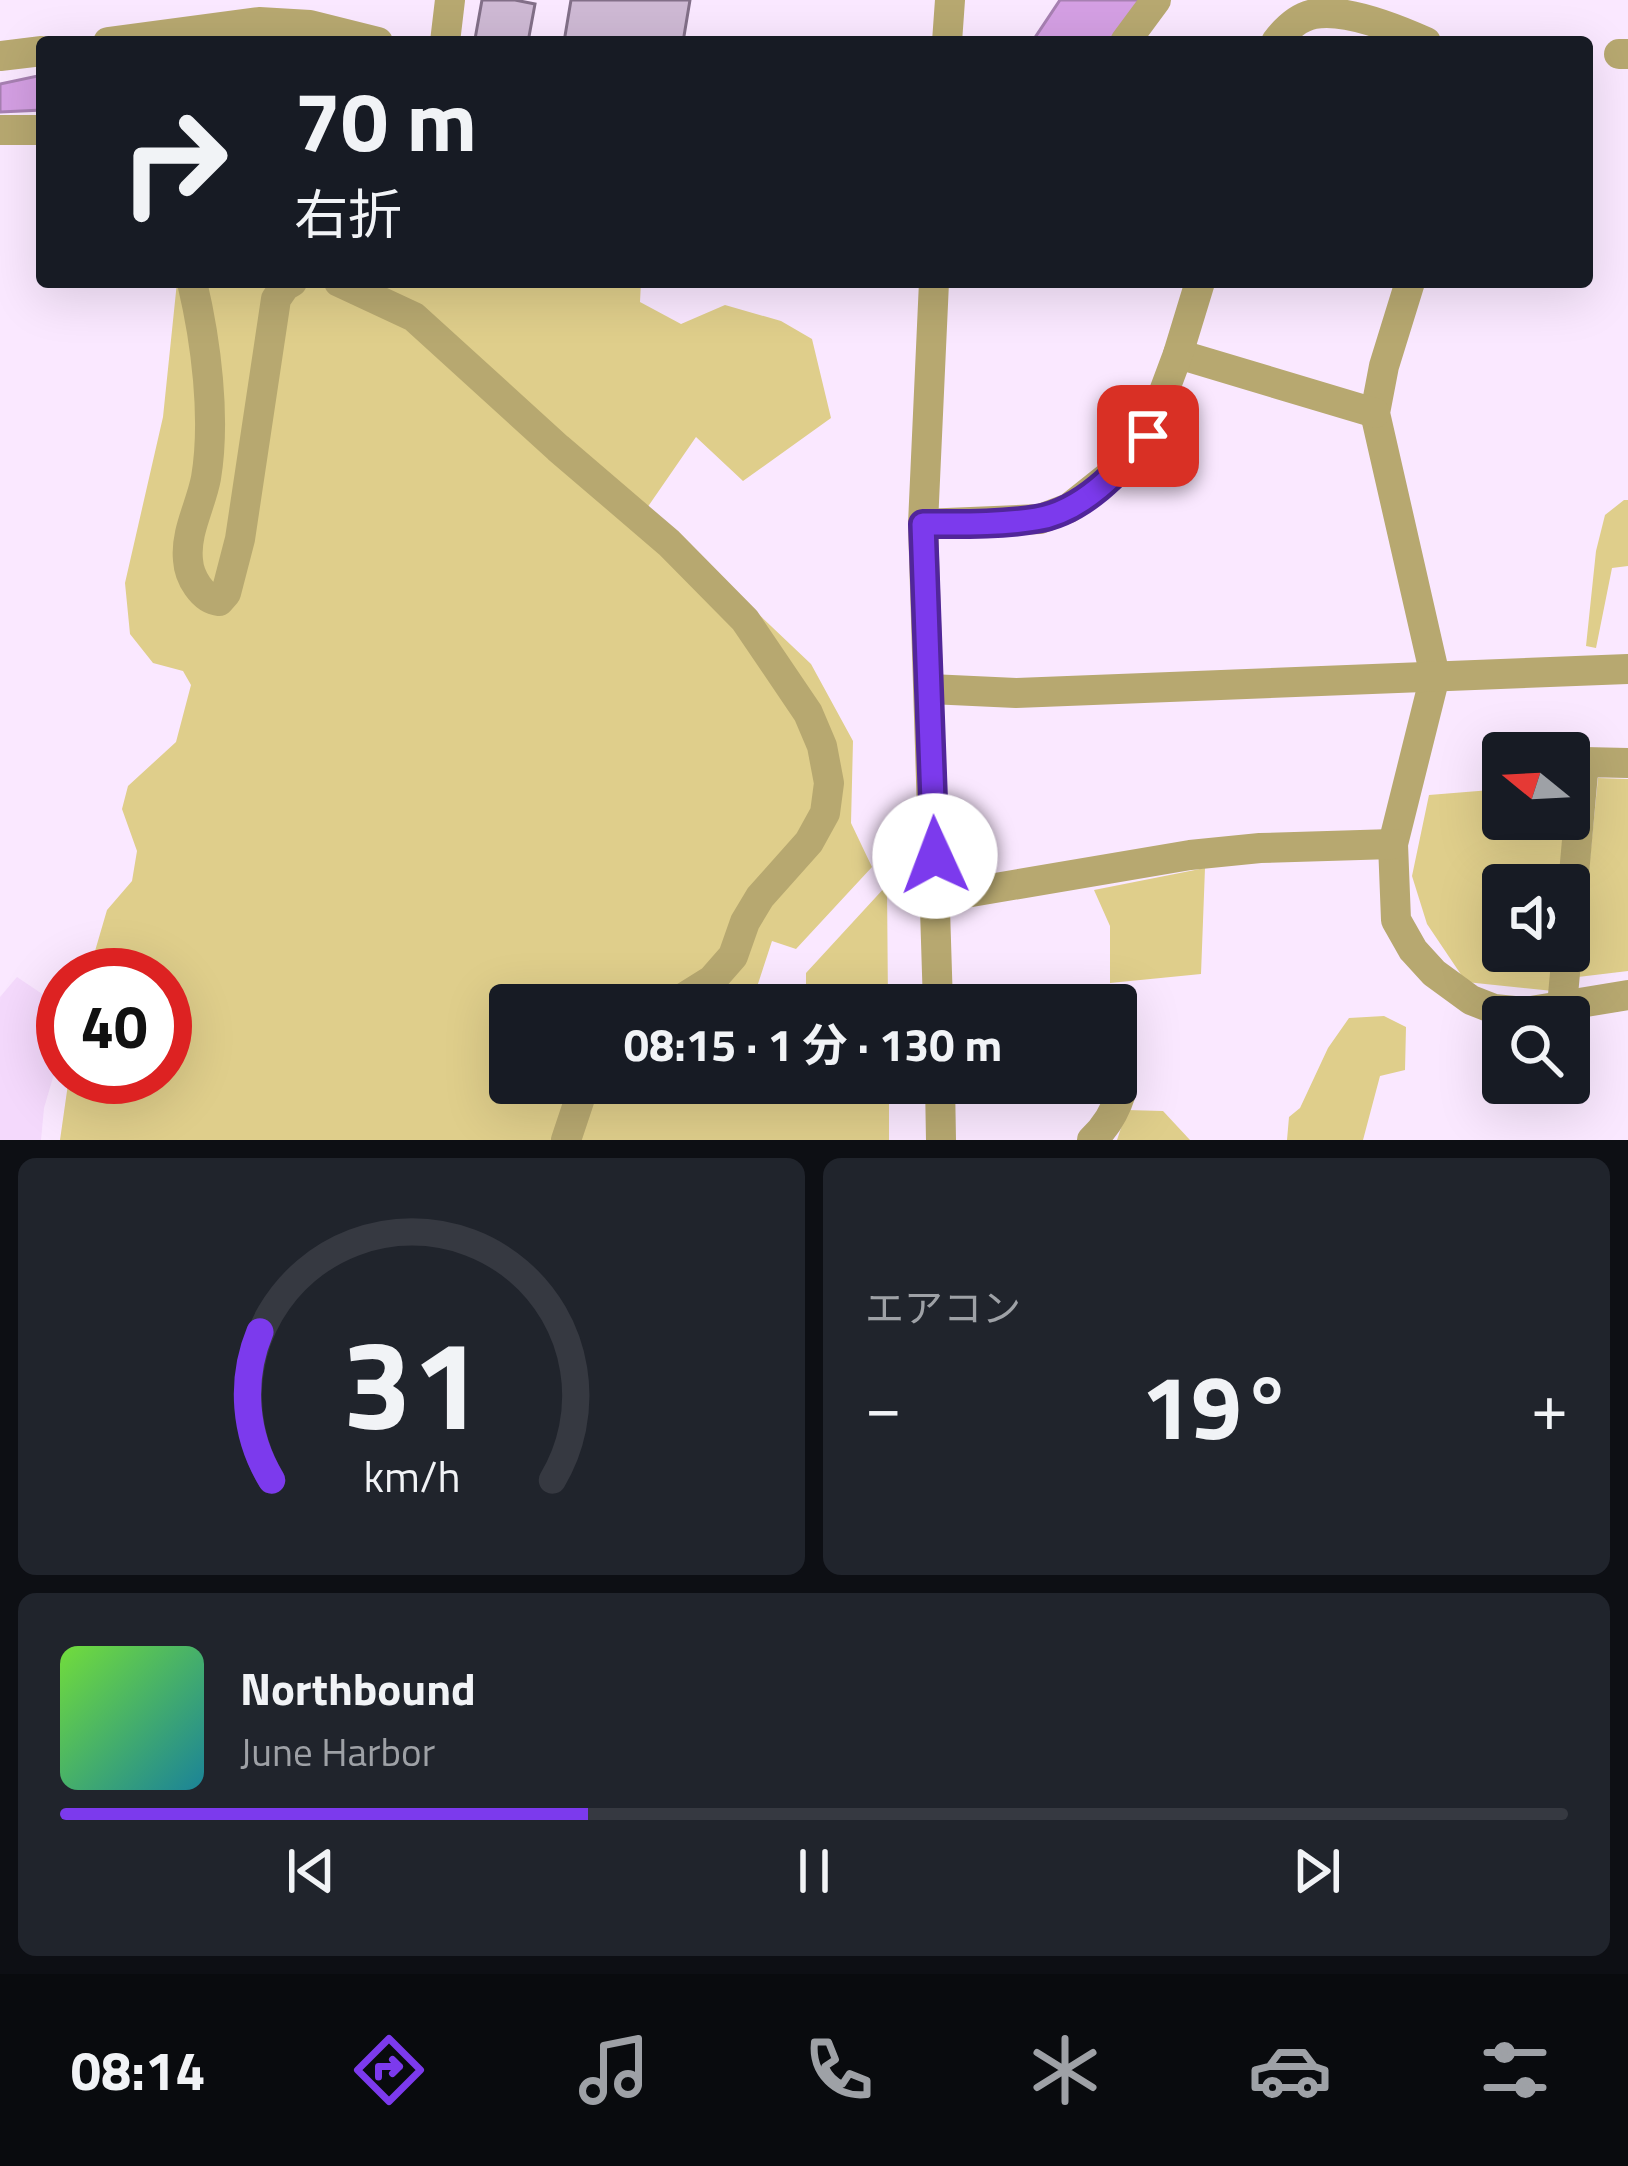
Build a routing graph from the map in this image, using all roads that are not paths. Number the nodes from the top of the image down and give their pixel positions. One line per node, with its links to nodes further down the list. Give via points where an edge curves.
1 (450, 0): 6 (street)
2 (950, 0): 7 (street)
3 (1156, 0): 8 (street)
4 (153, 36): 5 (street, via 259,22)
5 (353, 36)
6 (446, 36)
7 (947, 36)
8 (1129, 36)
9 (1282, 36): 10 (street, via 1311,14 1339,14)
10 (1412, 36)
11 (36, 52): 12 (street)
12 (0, 56)
13 (0, 130): 14 (street)
14 (36, 130)
15 (193, 288): 16 (street, via 209,436 188,564 200,591 219,601 240,539 276,299)
16 (286, 288)
17 (352, 288): 31 (street, via 414,316 669,543 745,620 808,713 829,782 825,813 760,897 734,956)
18 (934, 288): 23 (street)
19 (1408, 288): 22 (street)
20 (1195, 296): 21 (street)
21 (1178, 354): 22 (street); 23 (street, via 1148,436 1069,508 1040,519)
22 (1375, 412): 25 (street)
23 (923, 524): 26 (street)
24 (1628, 669): 25 (street)
25 (1435, 676): 26 (street, via 1016,693); 28 (street)
26 (930, 689): 30 (street)
27 (1628, 763): 29 (street, via 1584,762)
28 (1393, 844): 30 (street, via 1190,855); 35 (street, via 1396,920 1434,973)
29 (1575, 864)
30 (936, 898): 32 (street)
31 (706, 984)
32 (938, 984)
33 (1628, 995): 34 (street)
34 (1590, 1001)
35 (1482, 1005)
36 (579, 1104): 39 (street)
37 (940, 1104): 40 (street)
38 (1117, 1104): 41 (street)
39 (566, 1140)
40 (941, 1140)
41 (1092, 1140)

